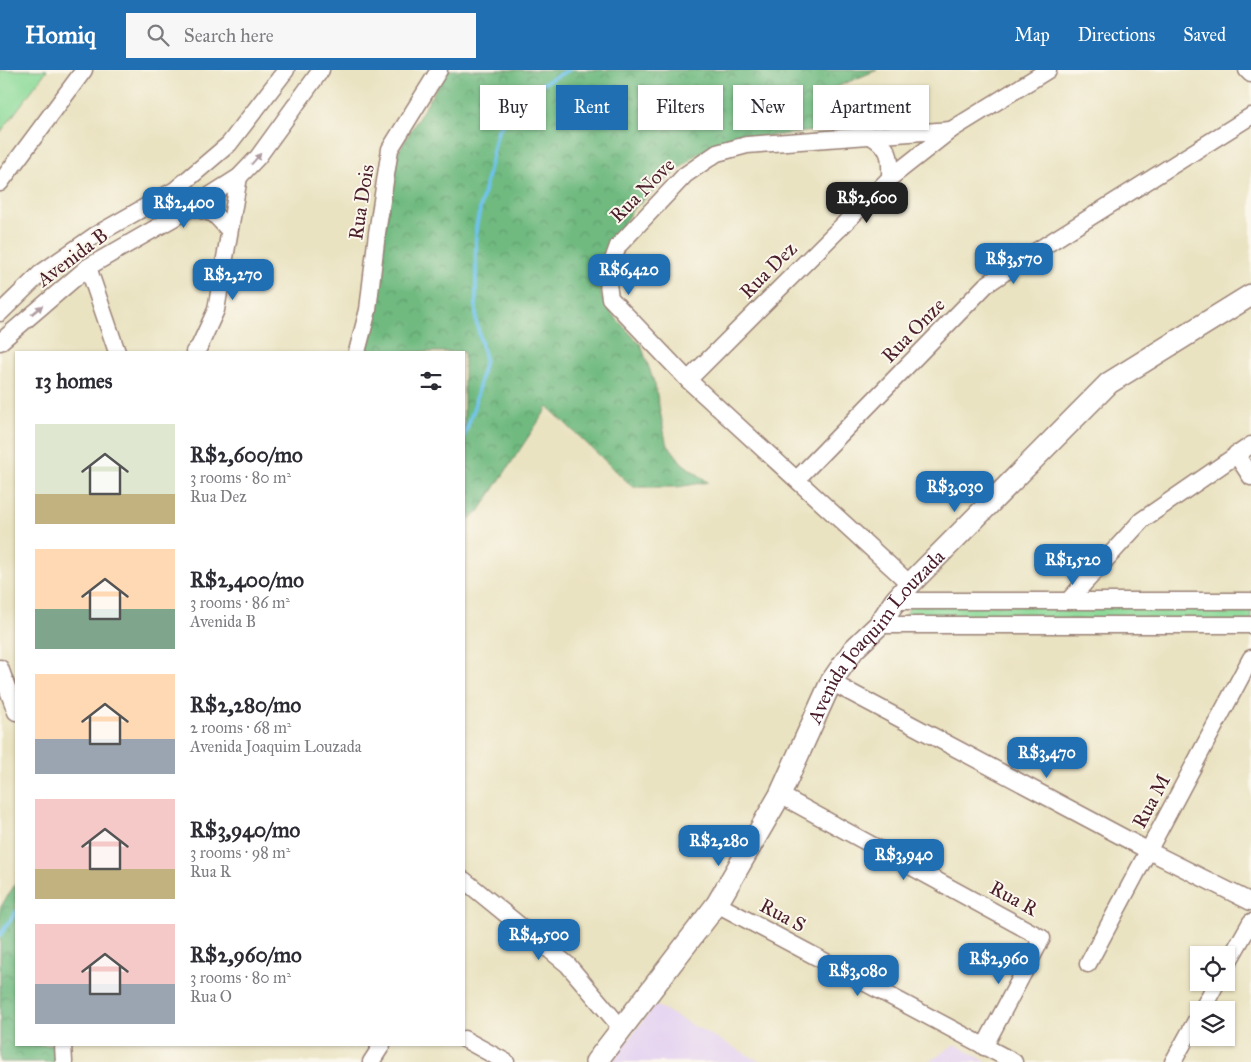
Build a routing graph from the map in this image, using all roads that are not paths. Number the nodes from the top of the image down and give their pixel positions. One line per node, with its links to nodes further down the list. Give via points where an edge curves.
1 (84, 70): 13 (street)
2 (286, 70): 18 (street, Avenida B, via 229,144 175,190 94,236 41,273)
3 (321, 70): 11 (street, Avenida B, one-way to 3, via 258,157)
4 (439, 70): 22 (street, Rua Dois, via 390,149 368,310)
5 (1048, 70): 9 (street, Rua Dez)
6 (1247, 70): 7 (street)
7 (1251, 74)
8 (1251, 116): 27 (street, Rua Onze, via 986,285)
9 (951, 130): 10 (street, Rua Nove); 12 (street, Rua Dez)
10 (869, 135): 12 (street, via 882,143 889,153); 23 (street, Rua Nove, via 747,145 717,153 685,175 618,246 608,277 610,298)
11 (239, 177): 14 (street, Avenida B); 15 (street)
12 (890, 178): 23 (street, Rua Dez)
13 (0, 183)
14 (192, 207): 15 (street, via 214,214); 16 (street, Avenida B)
15 (229, 230): 21 (street, via 216,310)
16 (88, 266): 19 (street, Avenida B, one-way to 16); 20 (street)
17 (1251, 295): 28 (main road, Avenida Joaquim Louzada, via 1109,383)
18 (0, 313)
19 (0, 342)
20 (117, 351)
21 (195, 351)
22 (357, 351)
23 (688, 380): 27 (street, Rua Nove)
24 (1251, 445): 25 (street)
25 (1236, 454): 26 (street); 30 (street, via 1142,520)
26 (1251, 477)
27 (797, 479): 28 (street, Rua Nove)
28 (910, 584): 29 (main road, Avenida Joaquim Louzada)
29 (895, 601): 30 (street); 32 (main road, Avenida Joaquim Louzada)
30 (1068, 601): 31 (street)
31 (1251, 601)
32 (879, 625): 33 (street); 36 (main road, Avenida Joaquim Louzada, via 854,649)
33 (1251, 625)
34 (1251, 658): 39 (street, Rua M)
35 (0, 668): 37 (street)
36 (831, 682): 38 (main road, Avenida Joaquim Louzada); 39 (street)
37 (15, 709)
38 (780, 796): 42 (main road, Avenida Joaquim Louzada); 51 (street, Rua R, via 1042,938)
39 (1149, 851): 41 (street); 45 (street, Rua M)
40 (465, 881): 46 (street, via 568,964)
41 (1251, 902)
42 (717, 904): 46 (main road, Avenida Joaquim Louzada); 51 (street, Rua S)
43 (1251, 922): 44 (street)
44 (1235, 950)
45 (1088, 964)
46 (622, 1029): 55 (main road, Avenida Joaquim Louzada)
47 (1190, 1031): 57 (street)
48 (465, 1040): 54 (street)
49 (63, 1046): 52 (street)
50 (381, 1046): 53 (street)
51 (984, 1047): 56 (street, Rua S)
52 (64, 1062)
53 (371, 1062)
54 (506, 1062)
55 (596, 1062)
56 (1014, 1062)
57 (1173, 1062)

